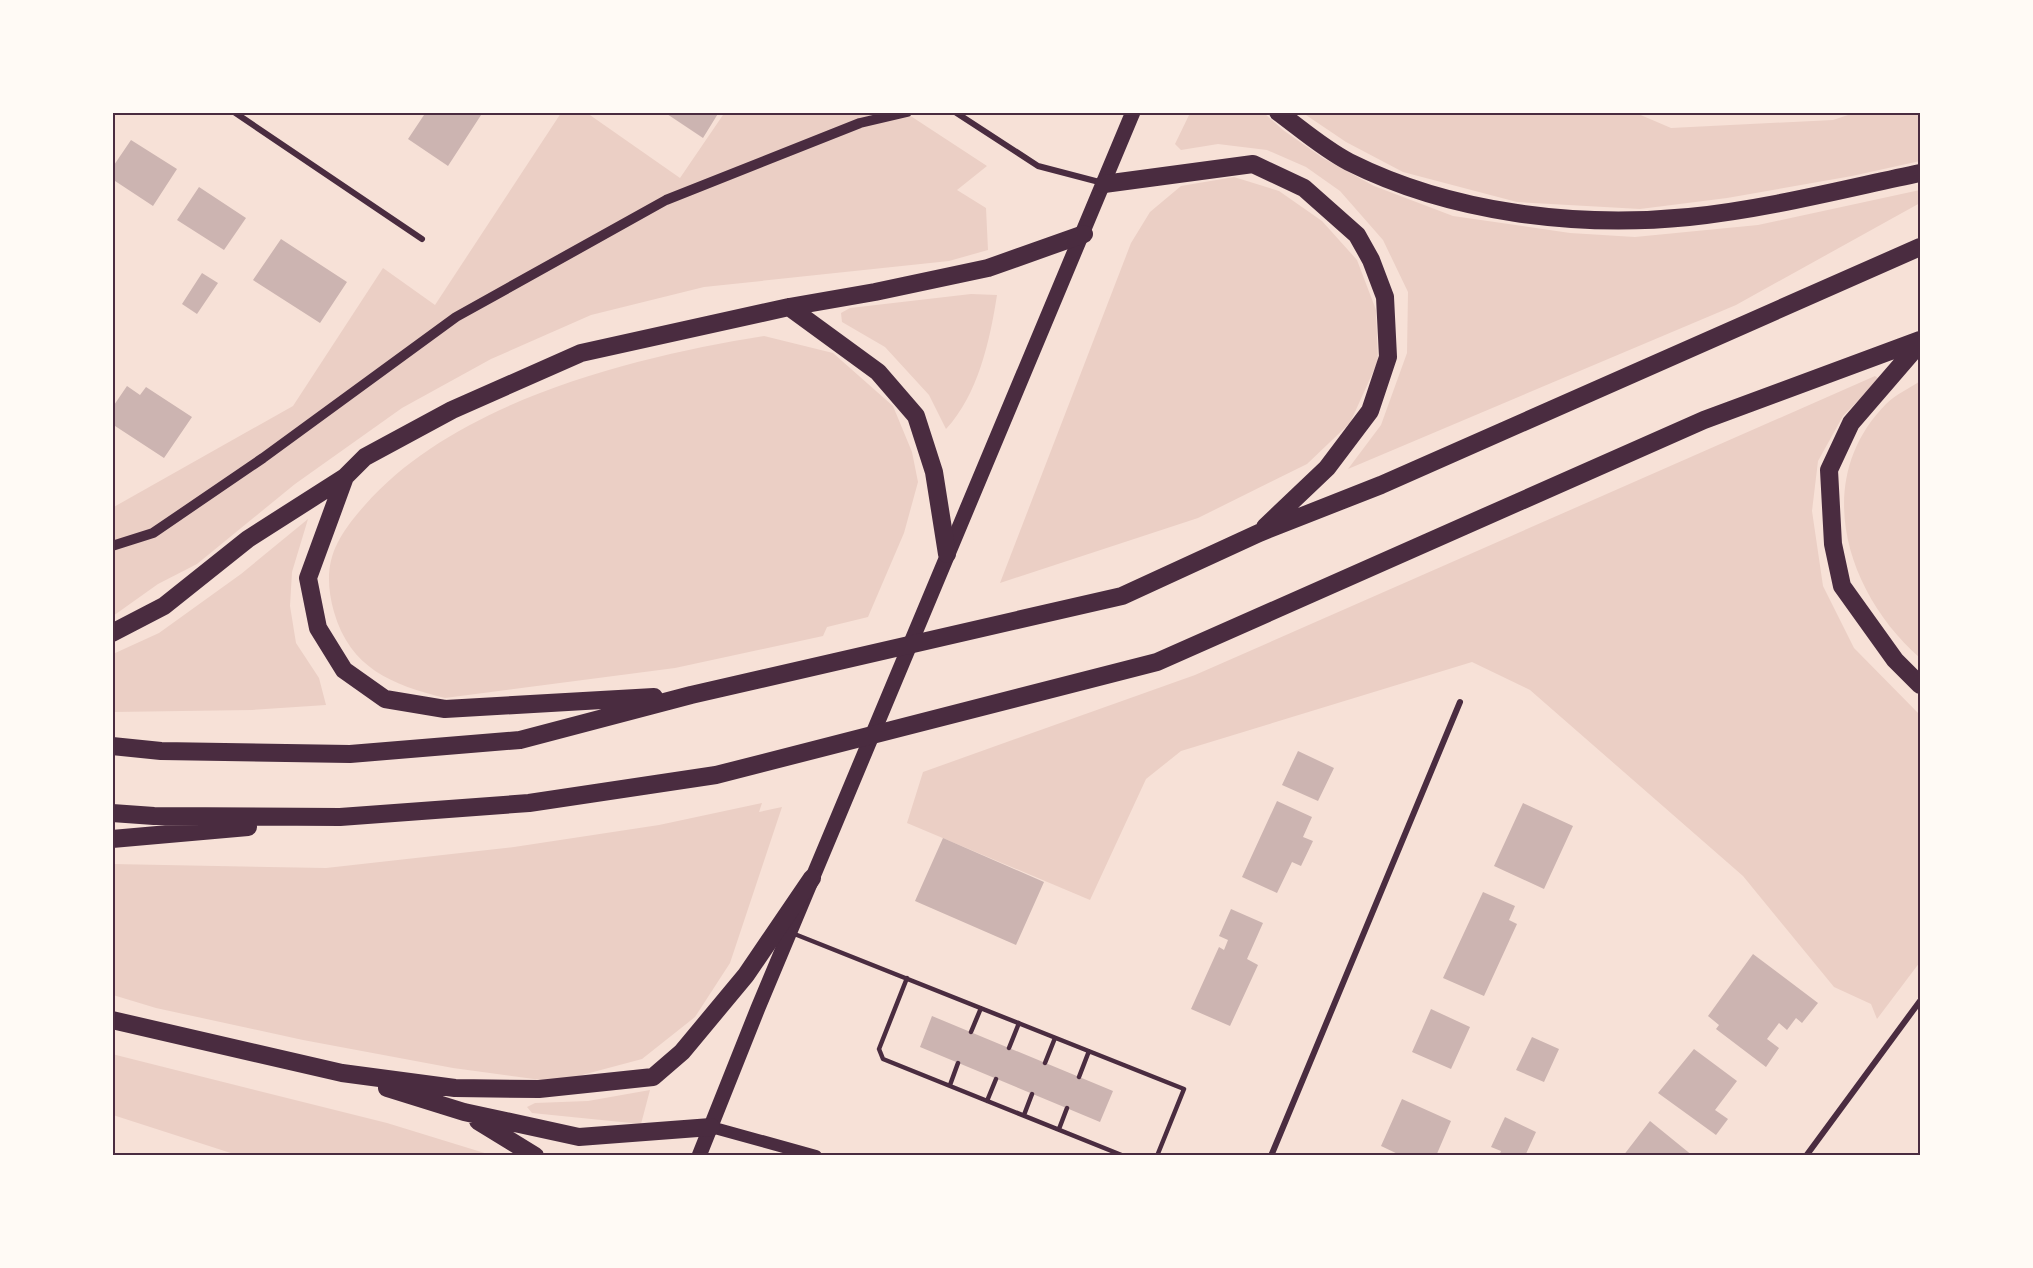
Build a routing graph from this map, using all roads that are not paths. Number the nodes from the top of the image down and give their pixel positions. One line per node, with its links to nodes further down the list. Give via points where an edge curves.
1 (234, 112): 9 (street)
2 (907, 112): 15 (street, via 860,123 666,200 456,317 153,533)
3 (955, 112): 7 (street, via 1038,166)
4 (1133, 112): 7 (main road)
5 (1278, 112): 6 (highway, via 1346,161 1400,185 1480,206 1584,220 1689,217 1787,202)
6 (1920, 173)
7 (1104, 184): 8 (main road); 14 (highway, via 1253,164 1304,188 1357,235 1371,260 1385,297 1388,357 1370,411 1327,468)
8 (1084, 234): 11 (highway, via 988,268); 16 (main road)
9 (422, 239)
10 (1920, 247): 14 (highway, via 1381,485)
11 (789, 307): 13 (highway, via 581,353 452,410 365,457); 16 (highway, via 878,372 916,416 934,472)
12 (1920, 341): 18 (highway, via 1851,423 1829,470 1833,544 1842,586 1895,660); 22 (highway, via 1704,420 1157,662 716,775 529,803)
13 (345, 477): 17 (highway, via 248,540 164,606); 19 (highway, via 308,578 318,628 344,670 385,699 445,709)
14 (1259, 533): 19 (highway, via 1122,596)
15 (112, 546)
16 (947, 554): 25 (main road)
17 (112, 633)
18 (1920, 685)
19 (691, 695): 21 (highway, via 520,740 350,754 161,751)
20 (1460, 702): 54 (street)
21 (112, 746)
22 (454, 809): 23 (highway, via 340,818); 24 (highway)
23 (112, 813)
24 (112, 839)
25 (812, 878): 26 (main road); 38 (highway, via 746,975 682,1052 653,1077 539,1089 465,1088)
26 (790, 932): 27 (lane); 47 (main road)
27 (907, 978): 29 (lane); 41 (lane, via 879,1049 883,1059)
28 (1920, 1001): 55 (street)
29 (981, 1008): 31 (lane); 32 (lane)
30 (112, 1020): 38 (highway)
31 (1019, 1023): 33 (lane); 34 (lane)
32 (971, 1032)
33 (1055, 1038): 35 (lane); 37 (lane)
34 (1009, 1048)
35 (1089, 1051): 39 (lane); 53 (lane, via 1184,1089)
36 (958, 1063): 41 (lane)
37 (1046, 1063)
38 (342, 1073): 45 (highway)
39 (1079, 1077)
40 (996, 1079): 43 (lane)
41 (950, 1085): 43 (lane)
42 (1032, 1094): 46 (lane)
43 (987, 1101): 46 (lane)
44 (1067, 1108): 48 (lane)
45 (464, 1112): 47 (highway, via 579,1137); 49 (highway)
46 (1024, 1115): 48 (lane)
47 (711, 1127): 50 (main road); 51 (main road)
48 (1059, 1129): 52 (lane)
49 (535, 1155)
50 (699, 1155)
51 (816, 1155)
52 (1124, 1155)
53 (1157, 1155)
54 (1271, 1155)
55 (1806, 1155)

